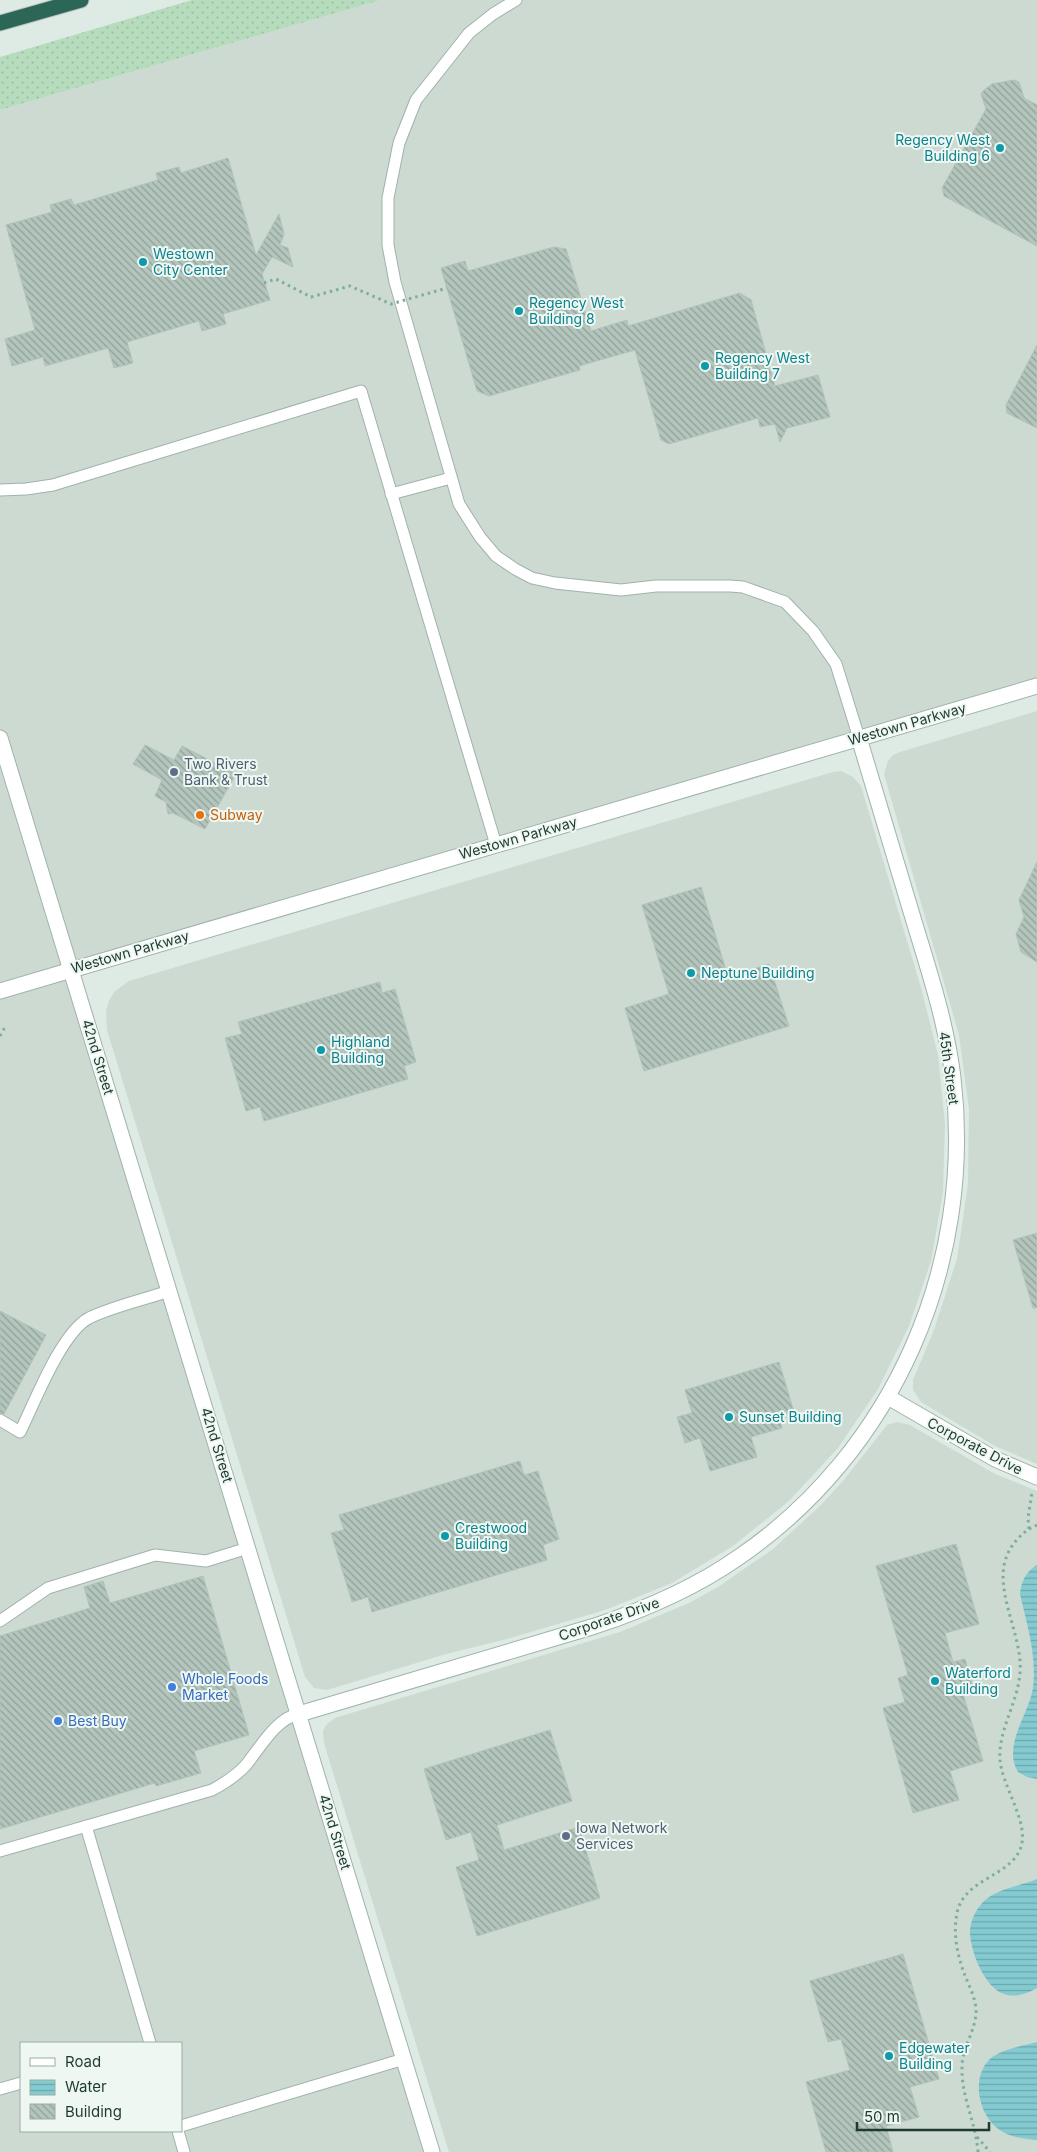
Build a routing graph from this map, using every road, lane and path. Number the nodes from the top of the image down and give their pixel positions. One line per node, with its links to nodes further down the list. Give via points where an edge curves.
1 (81, 0): 3 (highway)
2 (516, 0): 6 (lane, via 469,33 416,100 399,144 388,198 388,245 395,282)
3 (0, 23)
4 (264, 282): 5 (path, bridge, via 276,279 311,297 350,286 391,304)
5 (447, 288)
6 (451, 478): 8 (lane); 11 (lane, via 459,504 480,538 496,556 532,578 621,590 656,586 743,587 785,602 813,631 836,664)
7 (0, 490): 8 (lane, via 53,485 361,391)
8 (391, 494): 12 (lane)
9 (1037, 686): 11 (street, Westown Parkway)
10 (0, 738): 13 (street, 42nd Street)
11 (859, 738): 12 (street, Westown Parkway); 18 (street, 45th Street, via 936,999 956,1102 956,1171 944,1257 921,1331)
12 (496, 845): 13 (street, Westown Parkway)
13 (71, 969): 14 (street, Westown Parkway); 17 (street, 42nd Street)
14 (0, 991)
15 (5, 1027): 16 (path)
16 (0, 1036)
17 (170, 1291): 19 (lane, via 88,1319 74,1330 62,1347 20,1432); 23 (street, 42nd Street)
18 (888, 1397): 20 (street, Corporate Drive, via 995,1459); 25 (street, Corporate Drive, via 820,1489 776,1530 691,1587 636,1613)
19 (0, 1420)
20 (1036, 1477): 22 (path, via 1030,1498)
21 (1037, 1525): 22 (path)
22 (1029, 1528): 34 (path, via 1008,1550 1003,1578 1019,1649 1020,1679 1000,1745 1000,1762 1021,1829 1021,1846 1014,1859 965,1896 956,1919 959,1957 976,2007 962,2070 968,2108)
23 (248, 1548): 24 (lane, via 206,1560 155,1555 48,1588); 25 (street, 42nd Street)
24 (0, 1621)
25 (299, 1714): 26 (lane, via 290,1716 226,1783 212,1790); 29 (street, 42nd Street)
26 (86, 1826): 27 (lane); 28 (lane)
27 (0, 1851)
28 (150, 2042)
29 (404, 2059): 32 (lane); 36 (street, 42nd Street)
30 (20, 2083): 31 (lane)
31 (0, 2089)
32 (182, 2126)
33 (178, 2132): 35 (lane)
34 (977, 2136): 37 (path); 38 (path)
35 (184, 2152)
36 (432, 2152)
37 (978, 2152)
38 (990, 2152)

